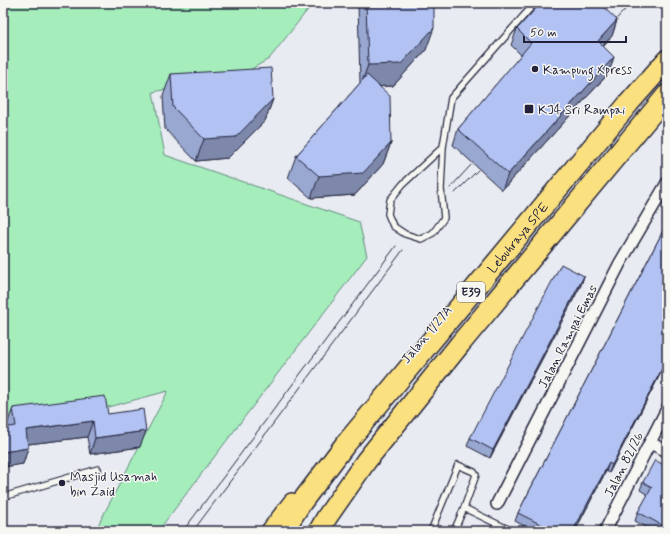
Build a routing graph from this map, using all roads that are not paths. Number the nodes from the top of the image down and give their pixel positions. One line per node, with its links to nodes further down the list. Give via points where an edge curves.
1 (534, 3): 6 (lane, via 451,98)
2 (667, 51): 16 (main road, Jalan 1/27A, via 369,401)
3 (667, 60): 17 (highway, Lebuhraya SPE / E39, via 344,446)
4 (667, 95): 19 (highway, Lebuhraya SPE / E39, bridge, via 366,461)
5 (667, 106): 18 (main road, via 332,504)
6 (443, 146): 6 (lane, via 441,189 444,218 433,233 421,239 405,234 393,226 390,220 390,200)
7 (667, 183): 13 (street, Jalan Rampai Emas, via 620,263)
8 (667, 409): 9 (street, Jalan 82/26)
9 (650, 444): 10 (street); 15 (street, Jalan 82/26)
10 (667, 451)
11 (98, 469): 12 (lane)
12 (3, 497)
13 (497, 504)
14 (464, 508): 20 (lane, via 476,475 458,465); 21 (lane); 22 (lane)
15 (607, 530)
16 (270, 531)
17 (283, 531)
18 (313, 531)
19 (319, 531)
20 (431, 531)
21 (454, 531)
22 (512, 531)

